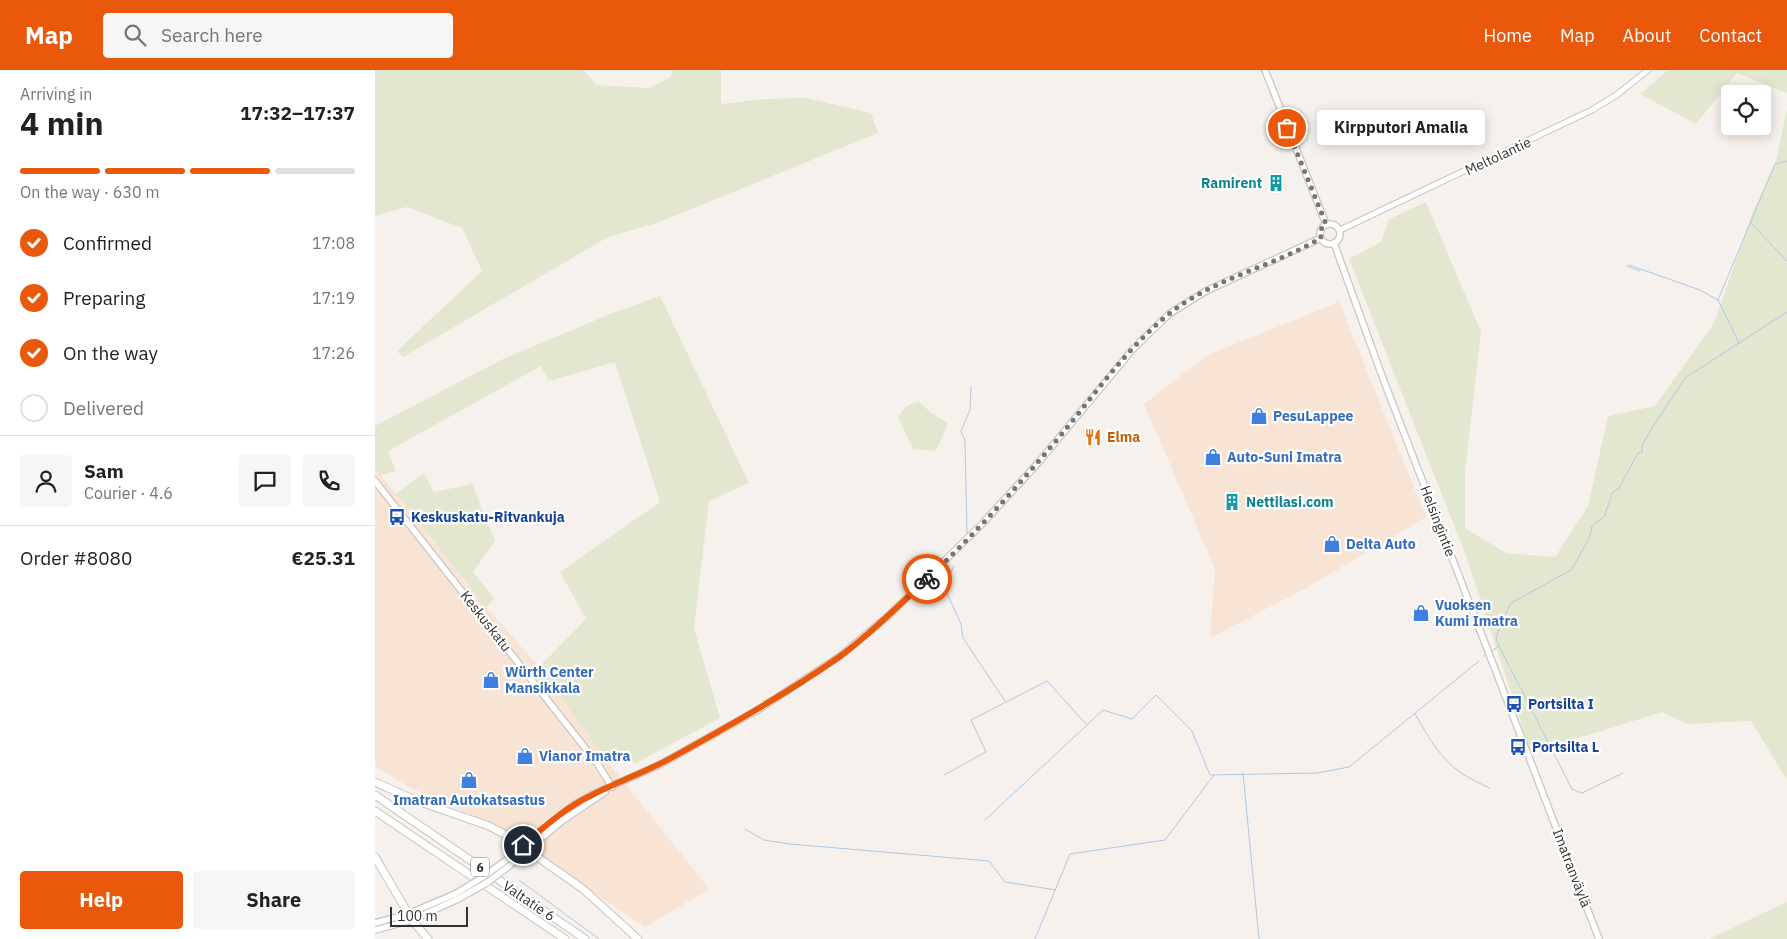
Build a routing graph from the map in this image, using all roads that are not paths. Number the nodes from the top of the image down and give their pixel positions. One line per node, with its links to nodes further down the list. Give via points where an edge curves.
1 (1265, 70): 3 (main road)
2 (1648, 70): 4 (street, Meltolantie, via 1592,110)
3 (1326, 224): 4 (main road, via 1334,224); 5 (main road, via 1320,230)
4 (1340, 230): 6 (main road)
5 (1321, 238): 6 (main road, via 1326,243); 9 (main road, via 1206,291 1169,314 1133,349 982,524 888,616 840,656 761,708 659,765)
6 (1334, 243): 11 (main road, Helsingintie)
7 (375, 481): 9 (main road, Keskuskatu)
8 (375, 782): 13 (highway, via 435,808 489,826)
9 (612, 787): 13 (main road)
10 (375, 795): 20 (highway, Valtatie 6 / 6)
11 (1545, 797): 22 (main road, Imatranväylä)
12 (375, 811): 19 (highway, Valtatie 6 / 6)
13 (526, 848): 15 (main road, bridge, via 456,896); 21 (highway, via 597,900)
14 (375, 858): 15 (highway)
15 (410, 917): 16 (main road); 17 (main road); 18 (highway)
16 (375, 923)
17 (375, 930)
18 (428, 939)
19 (565, 939)
20 (585, 939)
21 (638, 939)
22 (1599, 939)

